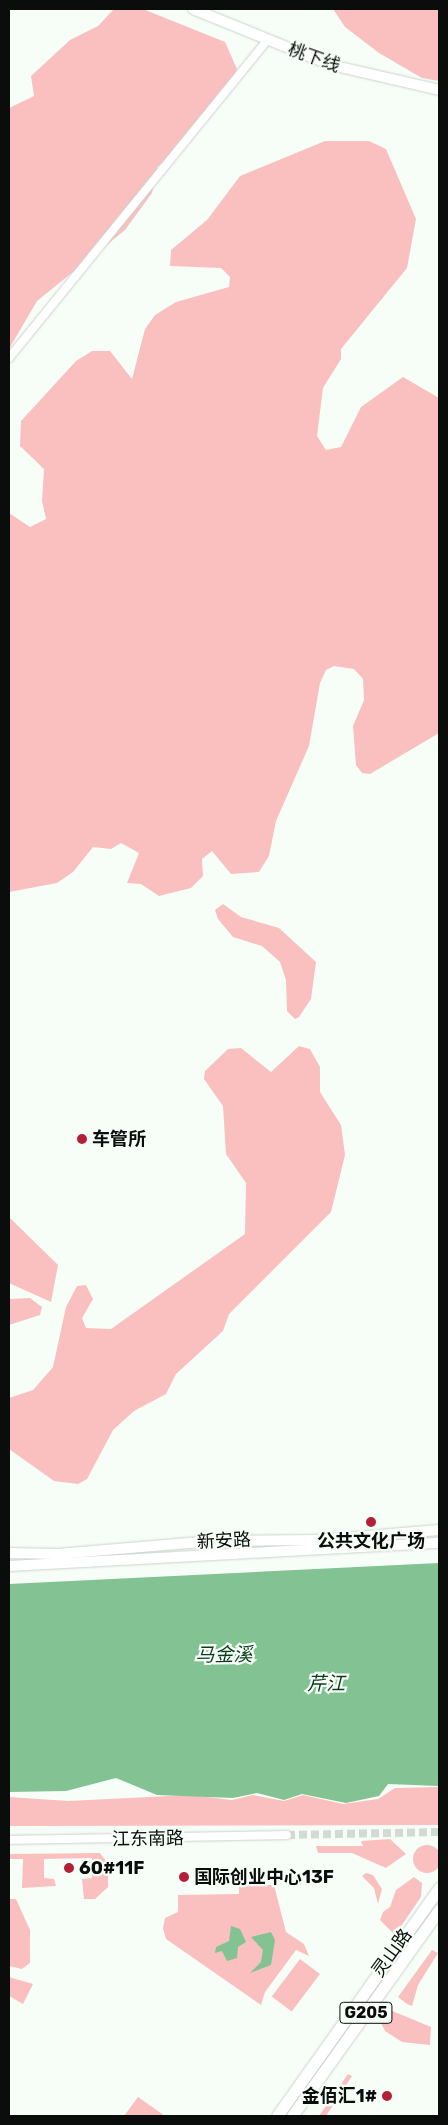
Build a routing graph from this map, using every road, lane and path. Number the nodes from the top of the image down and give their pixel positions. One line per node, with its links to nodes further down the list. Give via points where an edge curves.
1 (193, 9): 2 (main road, 桃下线)
2 (267, 40): 3 (main road, 桃下线, via 331,65); 4 (street)
3 (439, 90)
4 (9, 358)
5 (439, 1530): 7 (main road, 新安路, via 319,1540 212,1541 58,1554)
6 (439, 1543): 8 (main road, 新安路)
7 (9, 1553)
8 (9, 1566)
9 (287, 1836): 10 (street, 江东南路)
10 (9, 1840)
11 (439, 1888): 13 (highway, 灵山路)
12 (439, 1910): 14 (highway, 灵山路 / G205)
13 (277, 2116)
14 (292, 2116)

